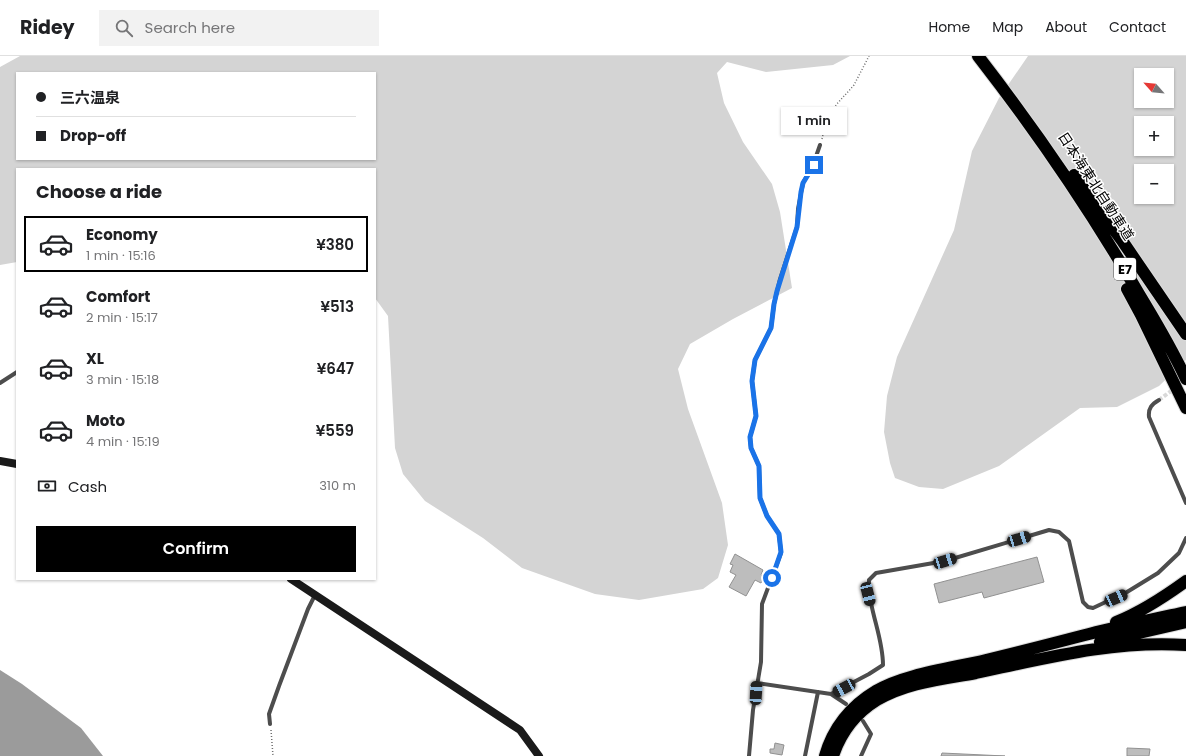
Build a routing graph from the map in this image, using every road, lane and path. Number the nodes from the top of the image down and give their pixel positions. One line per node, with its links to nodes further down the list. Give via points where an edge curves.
1 (869, 56): 5 (path, via 854,85 836,105 825,126)
2 (978, 56): 4 (highway, E7)
3 (985, 56): 4 (highway, E7)
4 (993, 71): 6 (highway, E7)
5 (820, 145): 26 (street, via 814,165 803,183 797,227 777,291 771,328 755,360 752,381 756,416 750,437 751,448 759,466 760,498 767,516 779,534 781,552 762,604 761,662)
6 (1060, 162): 7 (highway, via 1084,188); 8 (highway, 日本海東北自動車道 / E7, via 1121,250); 10 (highway, E7, via 1159,326); 13 (highway, via 1142,315)
7 (1186, 334)
8 (1186, 367)
9 (16, 373): 11 (street)
10 (1186, 379)
11 (0, 383)
12 (1159, 400): 16 (street, via 1152,405 1148,412 1149,417)
13 (1186, 408)
14 (0, 461): 15 (street)
15 (16, 464)
16 (1186, 503)
17 (1186, 538): 28 (street, via 1179,553 1158,573 1127,592 1093,608 1083,602 1068,540 1059,532 1049,530 945,561 876,573 869,580 868,594 883,651 883,665)
18 (293, 580): 20 (street)
19 (1186, 581): 23 (highway, via 1130,616)
20 (316, 594): 31 (street, via 269,714); 33 (street, via 520,730)
21 (1186, 612): 23 (highway)
22 (1186, 622): 25 (highway)
23 (1090, 634): 36 (highway, via 891,684 866,698 847,715 832,736)
24 (1186, 646): 25 (highway, via 1136,645)
25 (1061, 654): 37 (highway, via 912,686 888,695 869,706 852,721)
26 (757, 683): 27 (street); 34 (street)
27 (818, 692): 28 (street); 35 (street)
28 (831, 694): 29 (street)
29 (846, 704)
30 (863, 721): 38 (street, via 871,734)
31 (270, 724): 32 (path)
32 (273, 756)
33 (540, 756)
34 (748, 756)
35 (805, 756)
36 (825, 756)
37 (833, 756)
38 (861, 756)

